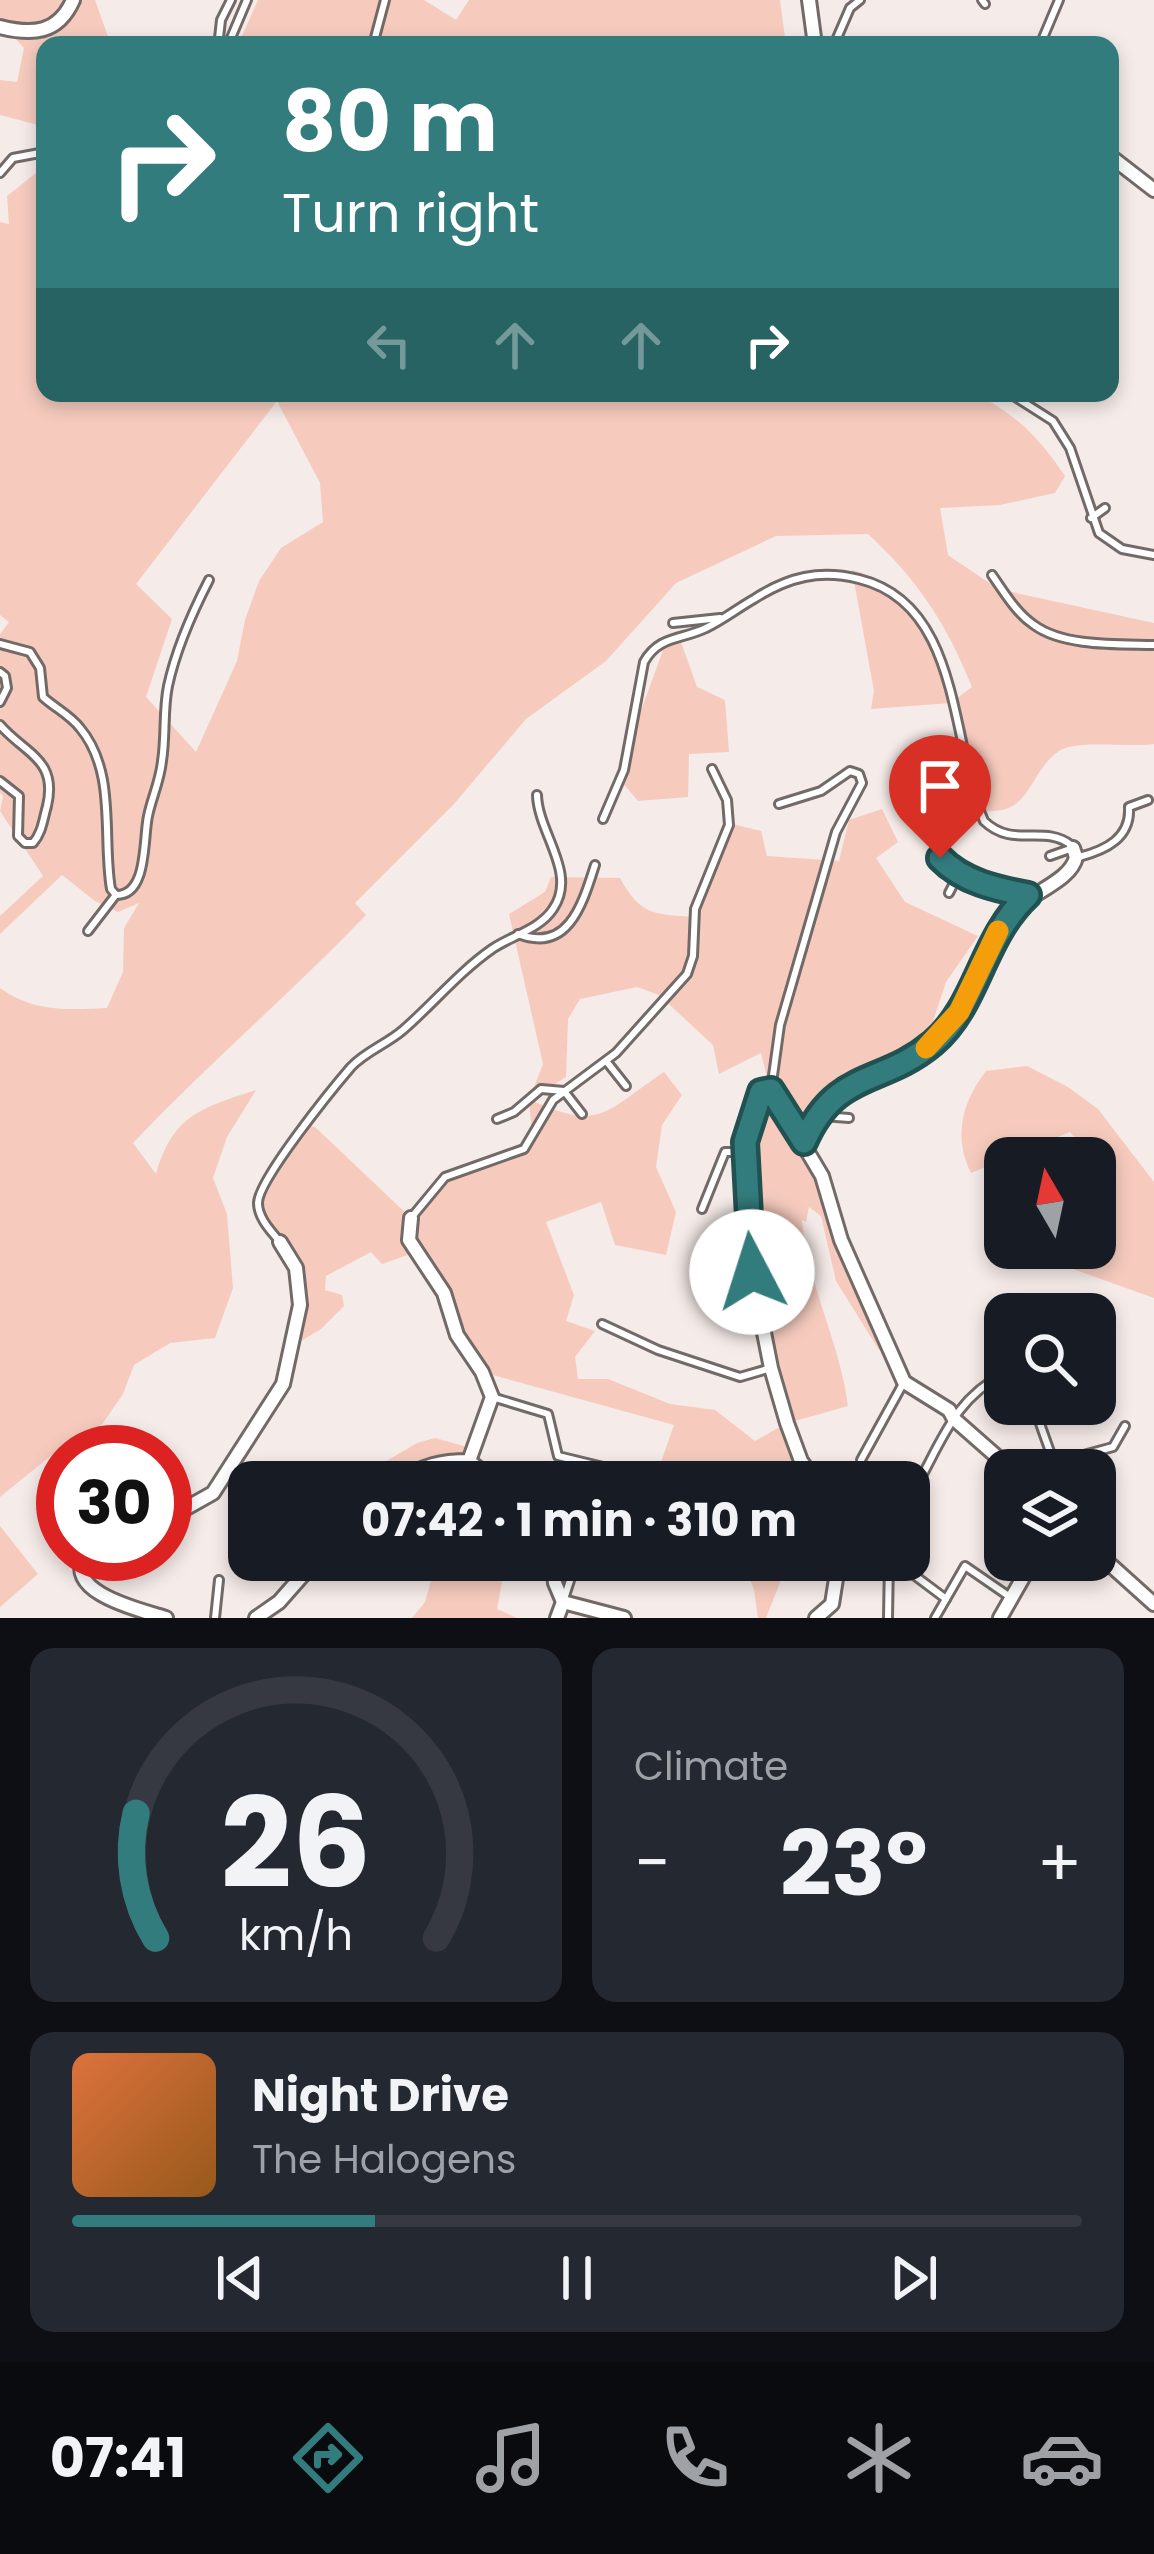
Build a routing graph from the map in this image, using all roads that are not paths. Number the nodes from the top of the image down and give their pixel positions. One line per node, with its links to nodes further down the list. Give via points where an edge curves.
1 (73, 0): 8 (street, via 45,31)
2 (231, 0): 9 (lane)
3 (248, 0): 10 (lane)
4 (385, 0): 11 (lane)
5 (809, 0): 12 (street)
6 (860, 0): 13 (lane)
7 (1062, 0): 14 (lane)
8 (0, 27)
9 (219, 36)
10 (232, 36)
11 (375, 36)
12 (814, 36)
13 (838, 36)
14 (1044, 36)
15 (36, 154): 17 (lane, via 13,158)
16 (1119, 164): 18 (street)
17 (0, 173)
18 (1154, 190)
19 (1025, 402): 21 (lane, via 1061,434)
20 (1105, 508): 21 (lane)
21 (1091, 518): 22 (lane, via 1110,544)
22 (1154, 555)
23 (992, 575): 28 (lane, via 1037,628)
24 (209, 580): 46 (lane, via 167,690 162,765 139,877 130,893)
25 (724, 618): 26 (lane); 35 (lane, via 785,581 826,573 895,594 922,620 938,655); 39 (lane, via 650,651 625,770)
26 (673, 623)
27 (0, 644): 46 (lane, via 30,652 43,697 92,745)
28 (1154, 644)
29 (0, 672): 30 (lane, via 7,688)
30 (0, 703)
31 (0, 725): 34 (lane, via 38,759 51,785 33,843 18,836 19,796)
32 (952, 751): 35 (lane)
33 (712, 769): 50 (lane, via 729,825 695,909 687,974)
34 (0, 781)
35 (975, 788): 40 (lane, via 995,831 1055,836)
36 (537, 795): 49 (lane, via 560,892 553,910)
37 (1148, 800): 40 (lane, via 1130,808 1125,832 1112,844)
38 (778, 804): 52 (lane, via 850,771 862,783 828,858 780,1025)
39 (604, 819)
40 (1075, 853): 41 (lane); 47 (street, via 1068,874)
41 (1050, 856)
42 (940, 858): 44 (lane)
43 (595, 865): 49 (lane, via 564,931 538,939)
44 (959, 873): 45 (lane); 47 (lane)
45 (949, 893)
46 (116, 895): 48 (lane)
47 (1028, 895): 55 (street, via 999,929 947,1029 915,1055 835,1095)
48 (88, 931)
49 (518, 934): 62 (lane, via 366,1054 326,1098 257,1200)
50 (607, 1062): 51 (lane); 53 (lane)
51 (626, 1086)
52 (771, 1090): 58 (street); 59 (street, via 761,1092 752,1112)
53 (564, 1091): 54 (lane); 57 (lane, via 541,1089); 61 (lane, via 524,1149 445,1177)
54 (582, 1114)
55 (817, 1115): 56 (lane); 58 (street)
56 (849, 1118)
57 (497, 1119)
58 (804, 1142): 65 (street)
59 (744, 1169): 60 (lane, via 739,1152 725,1152); 64 (street)
60 (702, 1209)
61 (411, 1218): 67 (street, via 409,1240 444,1293)
62 (280, 1242): 77 (street, via 296,1268 300,1305 283,1384 213,1493)
63 (602, 1324): 64 (lane, via 740,1377)
64 (770, 1368): 75 (street)
65 (904, 1382): 68 (street); 72 (lane)
66 (984, 1385): 68 (lane)
67 (492, 1397): 73 (street); 74 (lane, via 548,1414 559,1456)
68 (954, 1419): 70 (street); 76 (lane)
69 (1125, 1426): 71 (lane)
70 (988, 1449)
71 (1105, 1449)
72 (861, 1460)
73 (469, 1461)
74 (579, 1461)
75 (801, 1461)
76 (930, 1462)
77 (192, 1505)
78 (1116, 1570): 91 (street)
79 (219, 1580): 94 (lane)
80 (85, 1581): 93 (street)
81 (298, 1581): 95 (street)
82 (555, 1581): 90 (street)
83 (570, 1581): 90 (lane)
84 (836, 1581): 92 (street, via 832,1604)
85 (891, 1581): 98 (lane)
86 (922, 1581): 88 (lane)
87 (1021, 1581): 89 (street)
88 (946, 1598): 89 (lane, via 965,1566); 99 (lane)
89 (1012, 1598): 100 (street)
90 (563, 1602): 96 (street); 97 (street)
91 (1154, 1604)
92 (818, 1617)
93 (166, 1618)
94 (214, 1618)
95 (256, 1618)
96 (557, 1618)
97 (623, 1618)
98 (888, 1618)
99 (935, 1618)
100 (1000, 1618)

